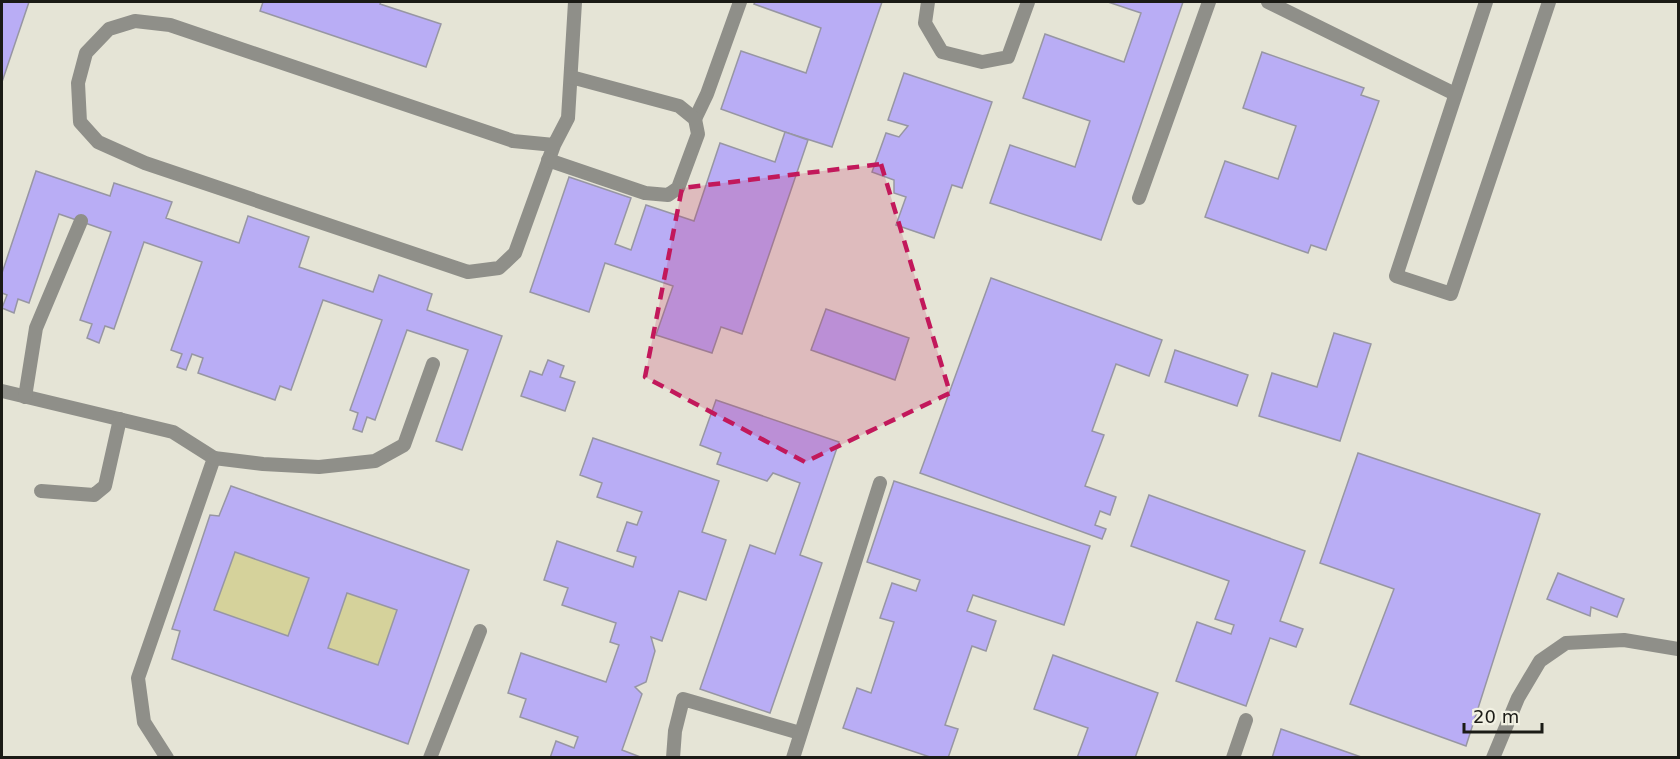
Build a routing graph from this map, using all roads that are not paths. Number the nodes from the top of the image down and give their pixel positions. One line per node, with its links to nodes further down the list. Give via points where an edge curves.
1 (575, 2): 9 (lane)
2 (740, 2): 11 (lane)
3 (928, 2): 4 (lane, via 925,23 942,52 982,62 1008,57)
4 (1028, 2)
5 (1209, 2): 14 (lane)
6 (1268, 2): 10 (lane)
7 (1486, 2): 10 (lane)
8 (1548, 2): 10 (lane, via 1450,294 1396,276)
9 (571, 77): 11 (lane, via 679,106); 12 (lane, via 568,118)
10 (1455, 94)
11 (695, 119): 13 (lane, via 698,134 678,188 668,195 645,193)
12 (554, 145): 13 (lane); 13 (lane, via 513,141 170,25 135,21 109,29 86,53 78,83 80,122 98,142 145,163 468,272 499,268 515,253)
13 (548, 160)
14 (1139, 198)
15 (81, 222): 18 (lane, via 36,328)
16 (433, 364): 20 (lane, via 404,445 375,461 319,466)
17 (2, 391): 18 (lane)
18 (25, 397): 19 (lane)
19 (120, 419): 20 (lane, via 173,432); 22 (lane, via 105,486 94,495)
20 (214, 458): 27 (lane, via 138,678 144,722)
21 (880, 483): 26 (lane)
22 (41, 491)
23 (480, 631): 28 (lane)
24 (1678, 649): 32 (lane, via 1624,640 1566,643 1540,661 1518,698)
25 (1246, 720): 31 (lane)
26 (800, 733): 29 (lane, via 683,699); 30 (lane)
27 (167, 758)
28 (430, 758)
29 (673, 758)
30 (793, 758)
31 (1233, 758)
32 (1493, 758)

